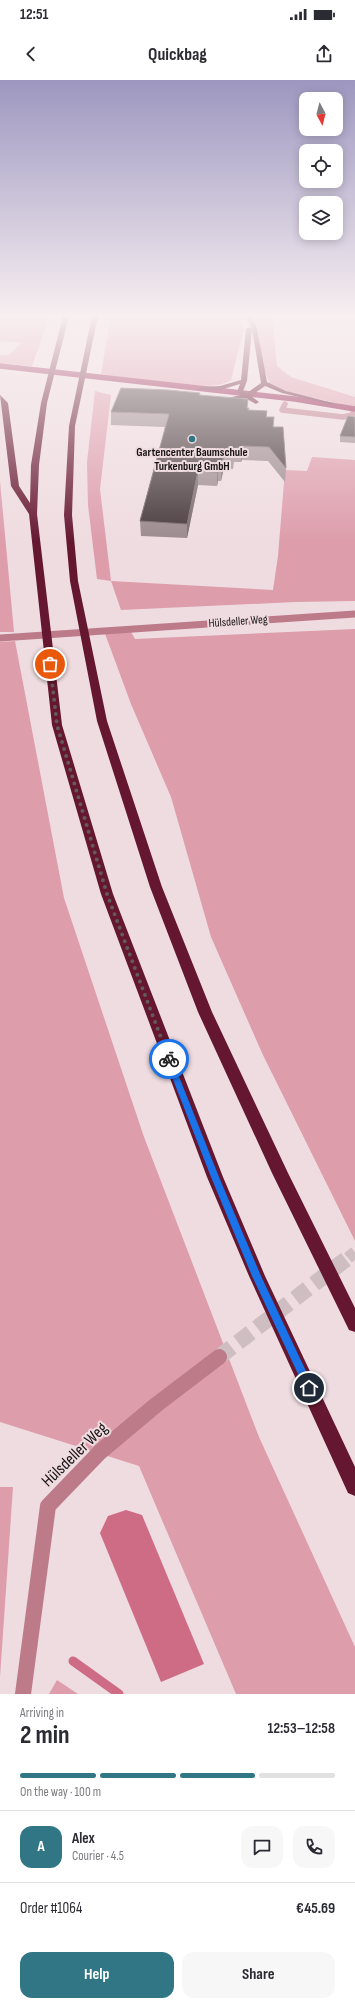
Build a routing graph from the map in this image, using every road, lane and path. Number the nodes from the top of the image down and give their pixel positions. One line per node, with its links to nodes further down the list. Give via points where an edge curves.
1 (47, 391): 15 (highway, via 35,465)
2 (79, 391): 18 (highway, via 72,426 68,515 74,581 102,721 156,887 205,1012)
3 (218, 391): 7 (main road)
4 (245, 391): 7 (highway)
5 (255, 391): 7 (highway)
6 (282, 391): 13 (highway)
7 (246, 395): 9 (highway); 10 (highway); 11 (main road)
8 (0, 397): 15 (highway, via 5,403 15,486)
9 (226, 399): 10 (main road)
10 (256, 402): 12 (main road)
11 (319, 402): 12 (main road); 13 (main road)
12 (285, 404): 14 (street, via 282,410 343,417)
13 (332, 404): 14 (main road)
14 (354, 412)
15 (33, 514): 20 (highway, via 57,725 107,894 215,1177 257,1276)
16 (355, 614): 17 (street, Hülsdeller Weg)
17 (0, 638)
18 (355, 1325)
19 (219, 1356): 21 (street, Hülsdeller Weg, via 100,1452 48,1506)
20 (355, 1487)
21 (23, 1694)

